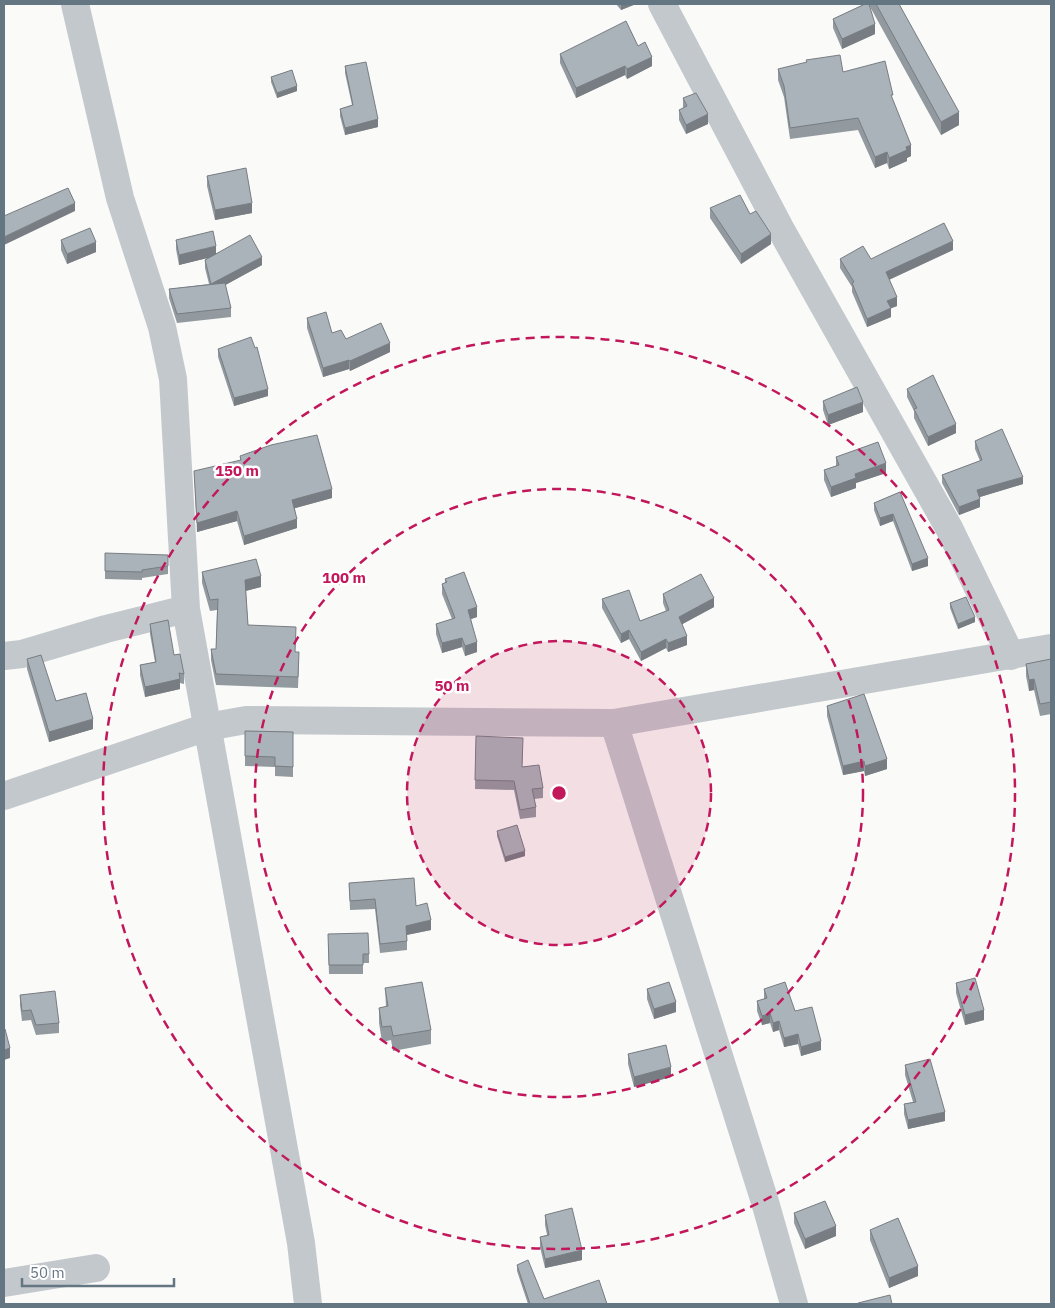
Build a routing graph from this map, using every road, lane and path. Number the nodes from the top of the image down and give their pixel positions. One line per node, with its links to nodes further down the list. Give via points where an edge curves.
1 (75, 4): 3 (street, via 120,198 162,327 173,379)
2 (662, 4): 6 (street, via 780,228 949,528)
3 (186, 609): 5 (street, via 106,628 22,654); 8 (street)
4 (1051, 648): 6 (street)
5 (4, 656)
6 (1011, 656): 7 (street)
7 (614, 723): 8 (street, via 246,720); 13 (street)
8 (207, 726): 9 (street); 12 (street, via 299,1233)
9 (4, 796)
10 (96, 1268): 11 (street)
11 (4, 1283)
12 (308, 1304)
13 (794, 1304)

